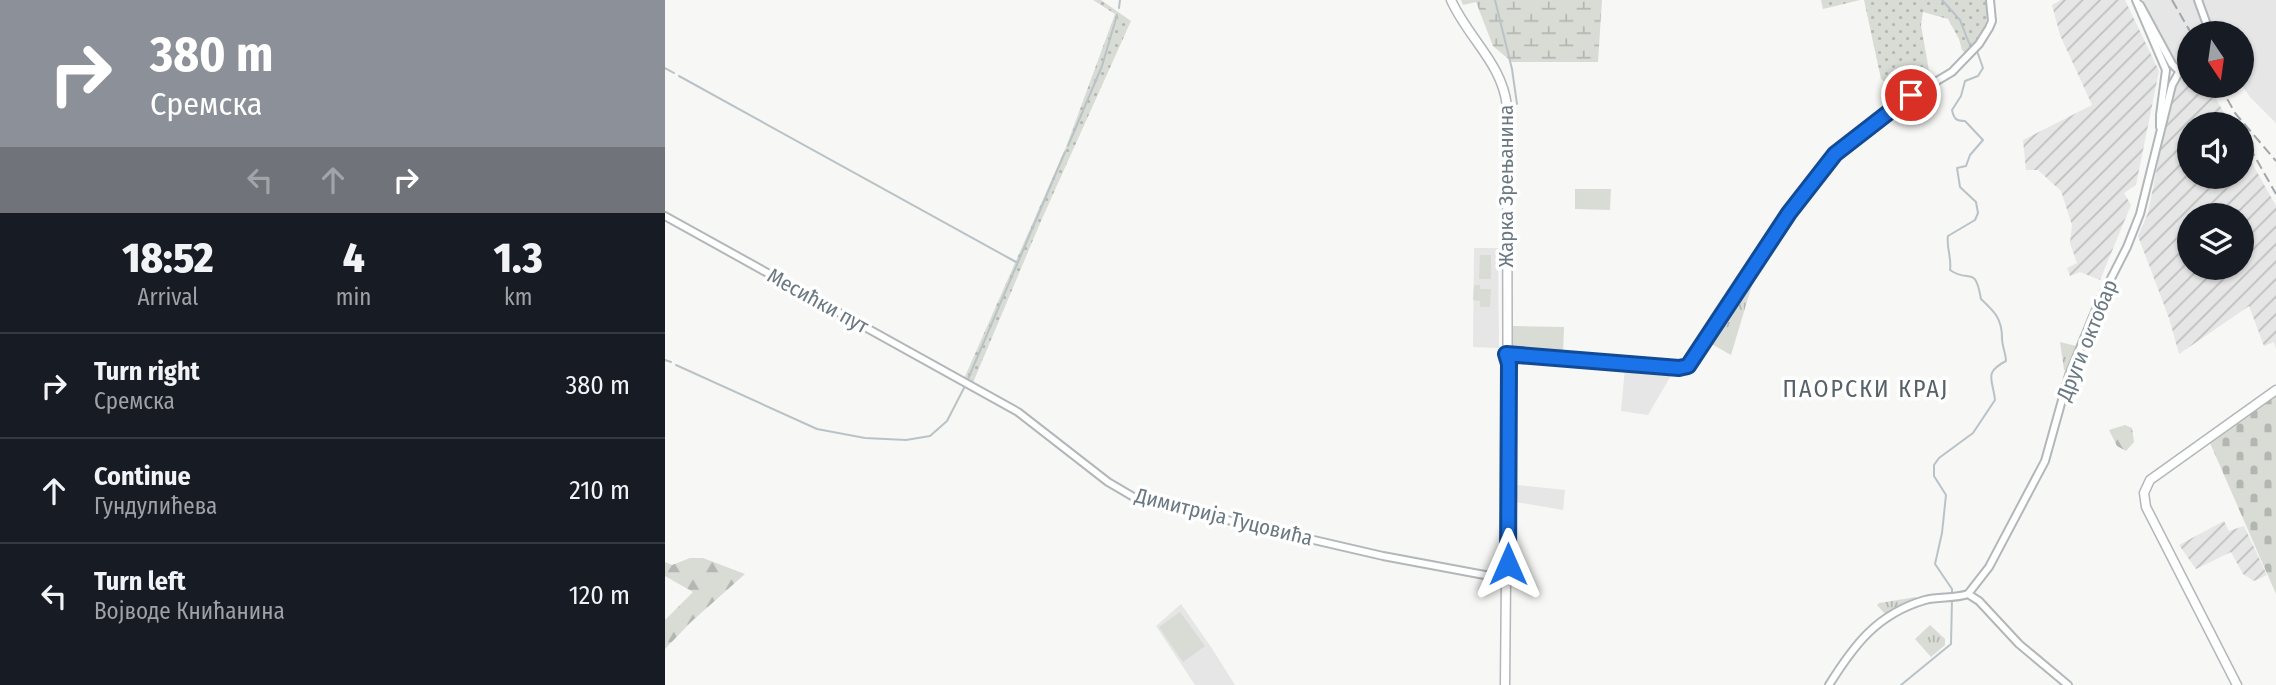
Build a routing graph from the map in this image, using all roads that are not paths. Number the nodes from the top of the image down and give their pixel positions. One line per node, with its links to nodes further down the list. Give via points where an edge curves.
1 (1451, 0): 11 (main road, Жарка Зрењанина, via 1495,66 1507,106)
2 (1990, 0): 11 (street, via 1991,21 1976,47 1949,74 1893,107 1835,154 1789,213 1691,363 1685,367)
3 (2136, 0): 5 (street); 5 (street)
4 (2198, 0): 6 (street)
5 (2147, 20): 7 (street); 9 (street, via 2166,70)
6 (2206, 21)
7 (2177, 69)
8 (2177, 77): 9 (street, Други октобар)
9 (2161, 130): 15 (street, Други октобар, via 2137,221 2066,380 2042,468 1989,567)
10 (665, 216): 12 (street, Месићки пут)
11 (1506, 354): 14 (main road, Жарка Зрењанина)
12 (972, 386): 14 (street, Димитрија Туцовића, via 1017,412 1136,499)
13 (2276, 390): 19 (main road, via 2150,480 2144,489 2146,508)
14 (1506, 579): 16 (main road, Жарка Зрењанина)
15 (1968, 594): 17 (street, via 1917,603 1884,619 1861,638); 18 (street)
16 (1505, 685)
17 (1829, 685)
18 (2068, 685)
19 (2237, 685)

